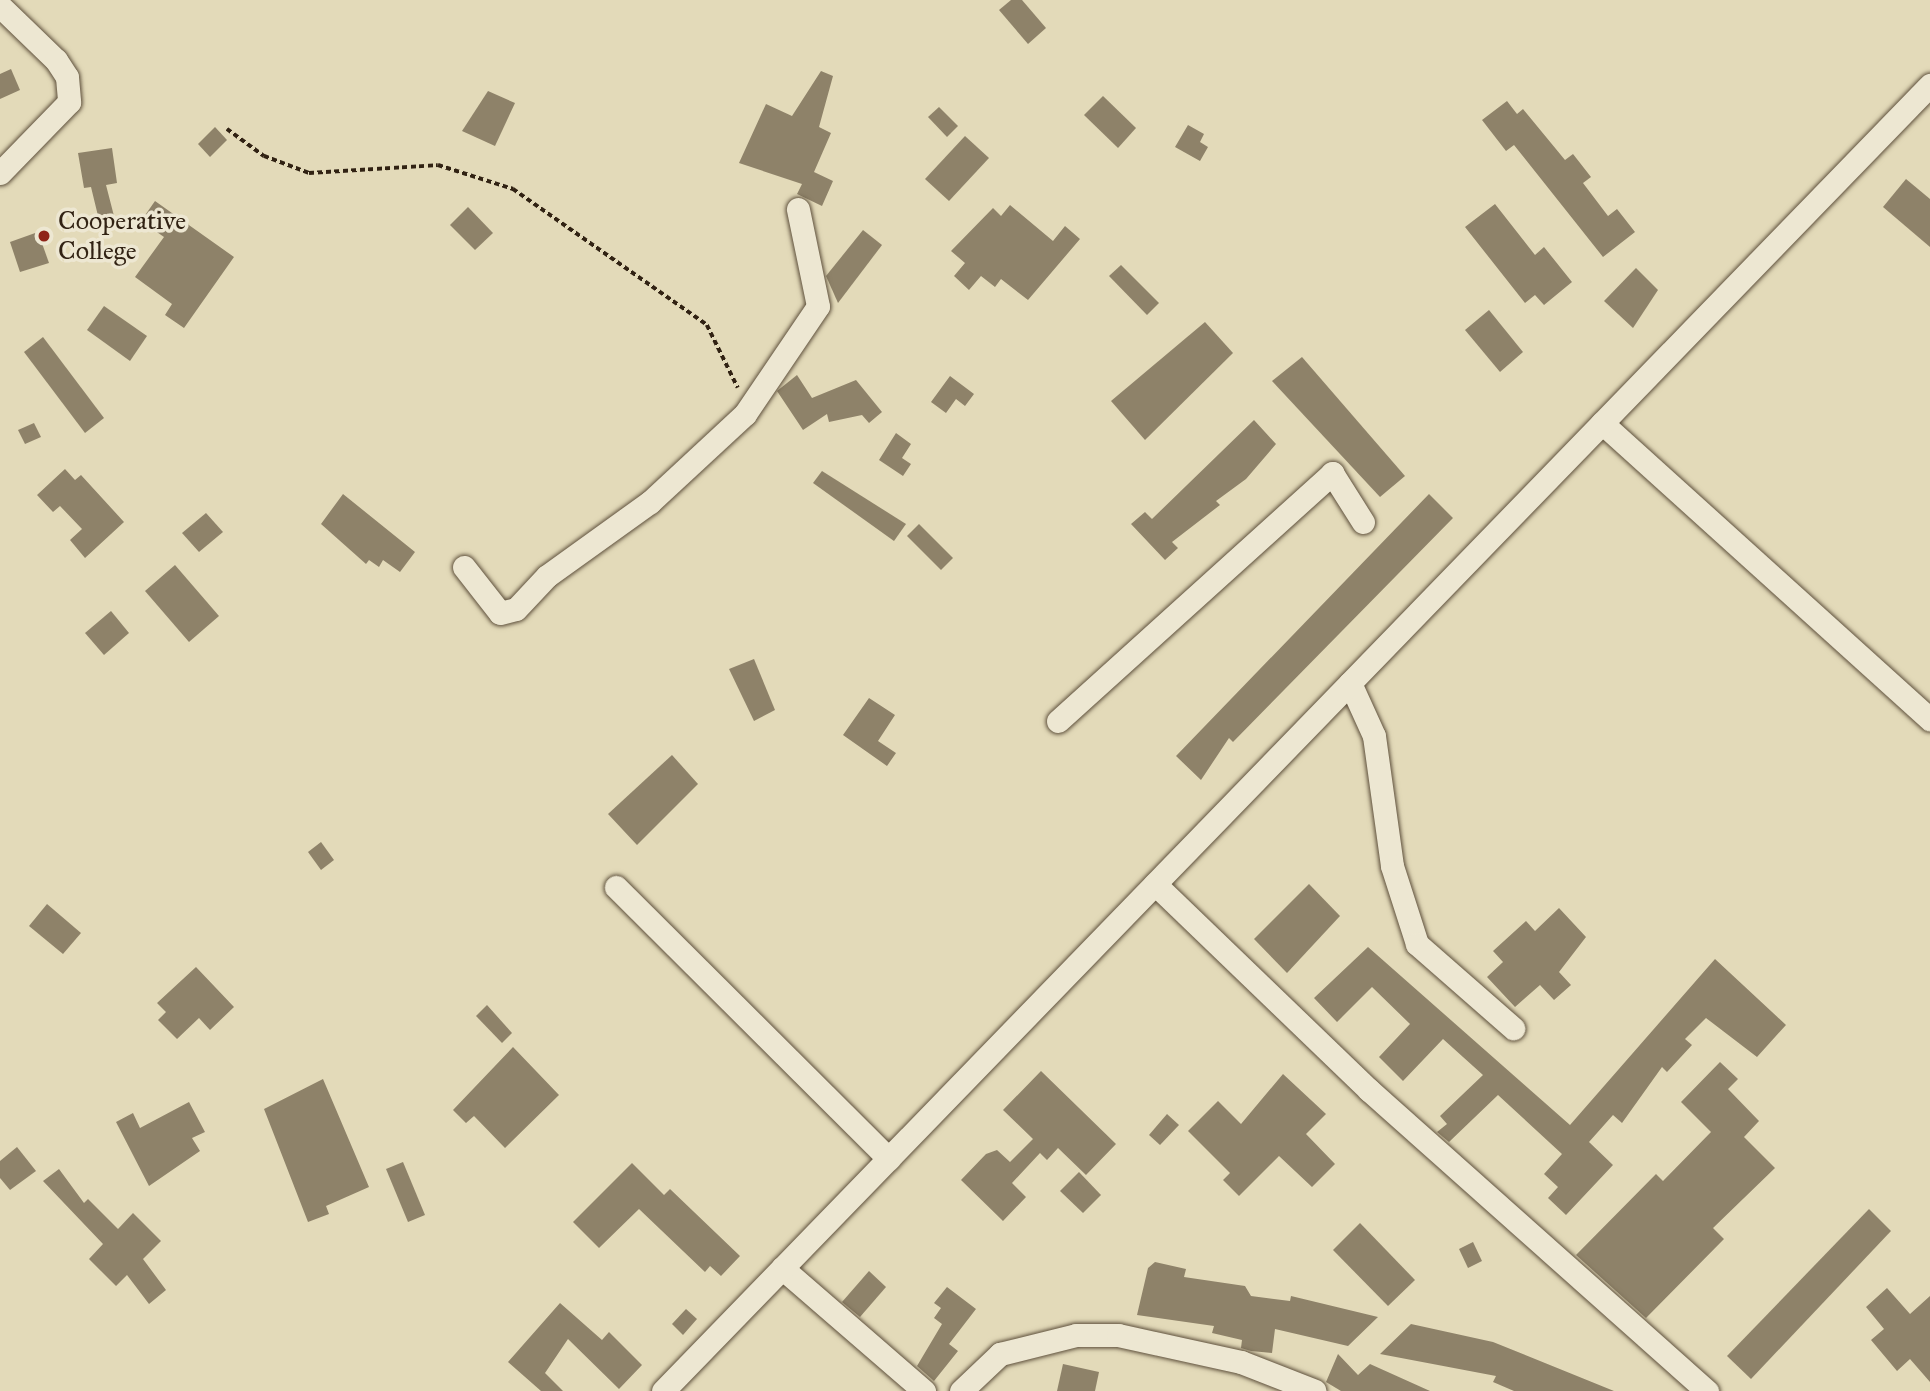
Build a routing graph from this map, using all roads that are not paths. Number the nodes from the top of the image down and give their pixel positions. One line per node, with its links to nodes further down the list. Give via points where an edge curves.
1 (0, 6): 3 (street, via 56,60 67,78 69,102)
2 (1930, 85): 5 (street)
3 (0, 173)
4 (798, 209): 7 (street, via 818,306 745,414 650,502 547,576 516,608 500,613)
5 (1602, 423): 8 (street); 9 (street)
6 (1363, 523): 10 (street, via 1332,473)
7 (464, 566)
8 (1350, 683): 11 (street); 13 (street, via 1374,736 1392,866 1418,944)
9 (1930, 719)
10 (1058, 721)
11 (1155, 884): 14 (street); 20 (street, via 1369,1090)
12 (616, 887): 14 (street)
13 (1513, 1028)
14 (889, 1158): 15 (street)
15 (782, 1268): 16 (street); 17 (street)
16 (663, 1391)
17 (924, 1391)
18 (961, 1391): 19 (street, via 1000,1354 1076,1335 1118,1335 1241,1362)
19 (1315, 1391)
20 (1707, 1391)

